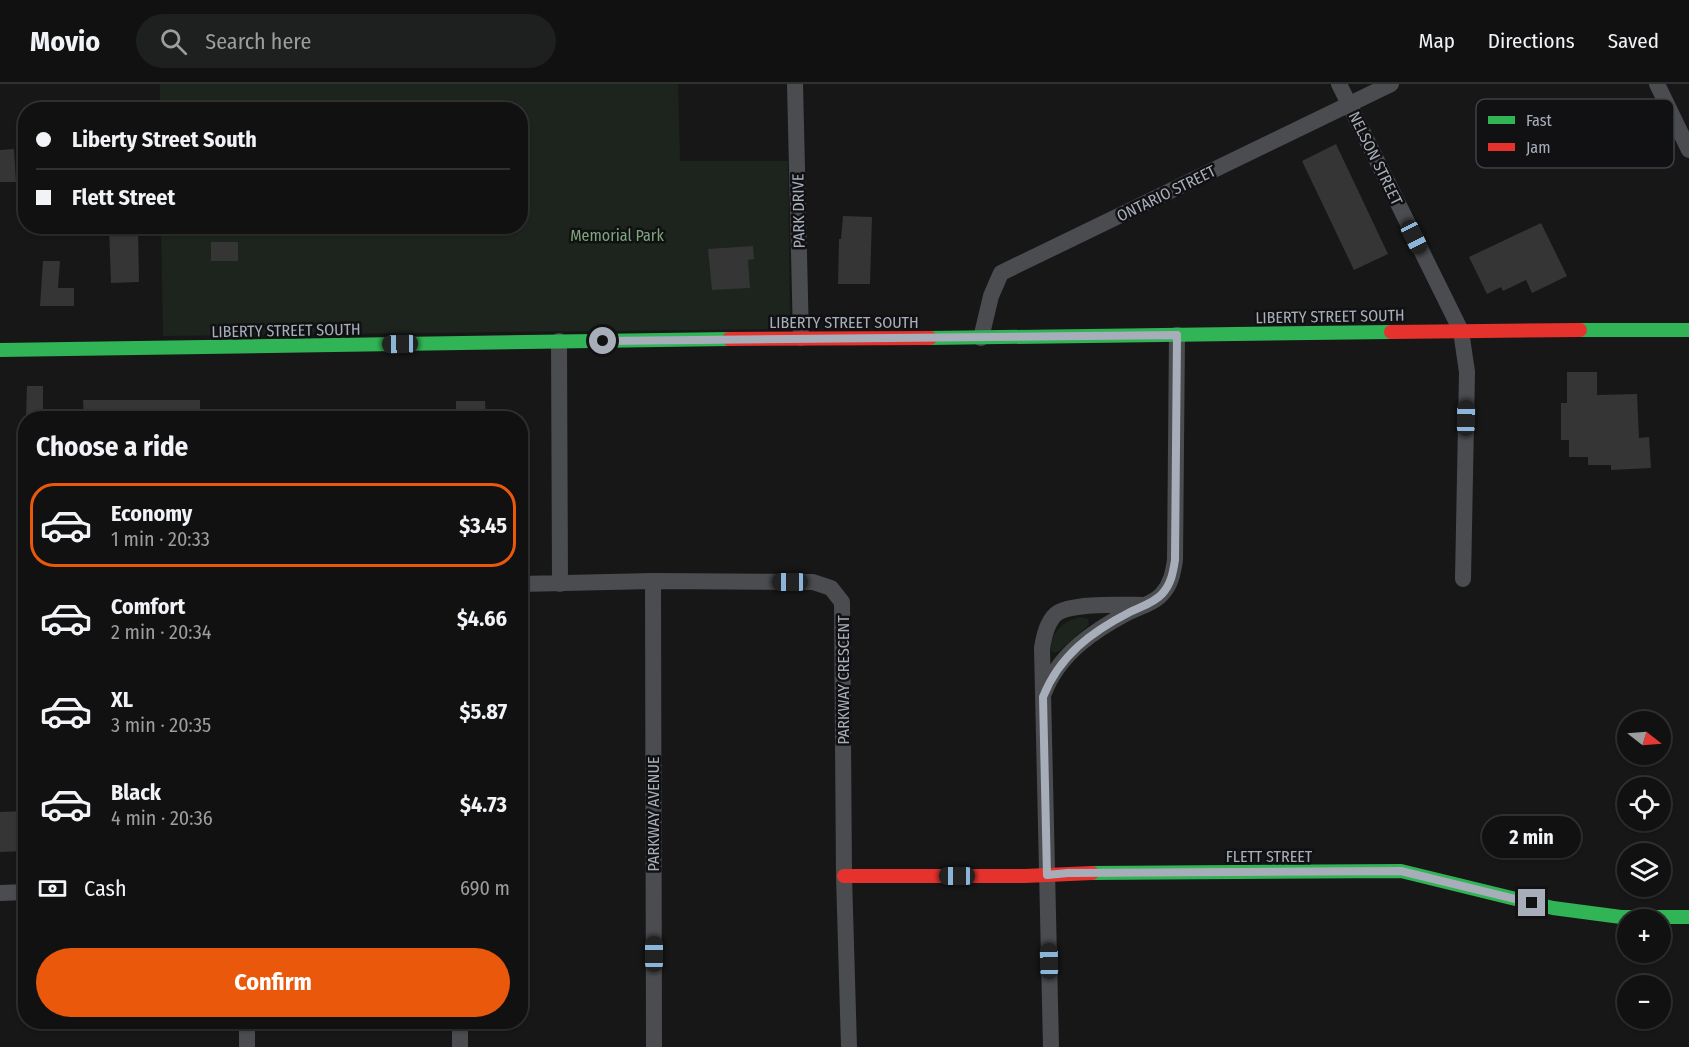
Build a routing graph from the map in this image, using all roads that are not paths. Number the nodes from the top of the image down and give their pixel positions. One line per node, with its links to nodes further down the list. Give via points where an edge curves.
1 (795, 84): 12 (street, PARK DRIVE)
2 (1339, 84): 6 (street, NELSON STREET)
3 (1391, 84): 6 (street, ONTARIO STREET)
4 (1656, 84): 5 (street)
5 (1664, 99)
6 (1350, 105): 10 (street, NELSON STREET); 13 (street, ONTARIO STREET, via 1001,273)
7 (1674, 120): 8 (street)
8 (1689, 150)
9 (1689, 330): 10 (main road, LIBERTY STREET SOUTH)
10 (1461, 331): 11 (main road, LIBERTY STREET SOUTH); 16 (street, NELSON STREET, via 1467,372)
11 (1177, 335): 13 (main road, LIBERTY STREET SOUTH); 20 (street, via 1175,560 1173,574 1161,596)
12 (801, 338): 13 (main road, LIBERTY STREET SOUTH); 14 (main road, LIBERTY STREET SOUTH)
13 (981, 338)
14 (559, 341): 15 (main road, LIBERTY STREET SOUTH); 19 (street)
15 (0, 350)
16 (1463, 579)
17 (653, 581): 19 (street, PARKWAY CRESCENT); 23 (street, PARKWAY CRESCENT, via 813,582 831,588 842,602); 31 (street, PARKWAY AVENUE)
18 (528, 584): 19 (street, PARKWAY CRESCENT)
19 (560, 584)
20 (1144, 604): 21 (street, via 1085,639 1056,670); 21 (street, via 1072,607 1055,615 1042,648)
21 (1043, 697): 22 (street)
22 (1047, 875): 23 (main road, FLETT STREET); 26 (main road, FLETT STREET, via 1401,871 1553,908 1621,917); 33 (street)
23 (844, 876): 32 (street, PARKWAY CRESCENT)
24 (18, 892): 25 (street)
25 (0, 893)
26 (1689, 917)
27 (247, 1029): 29 (street)
28 (460, 1029): 30 (street)
29 (247, 1047)
30 (460, 1047)
31 (654, 1047)
32 (849, 1047)
33 (1051, 1047)

